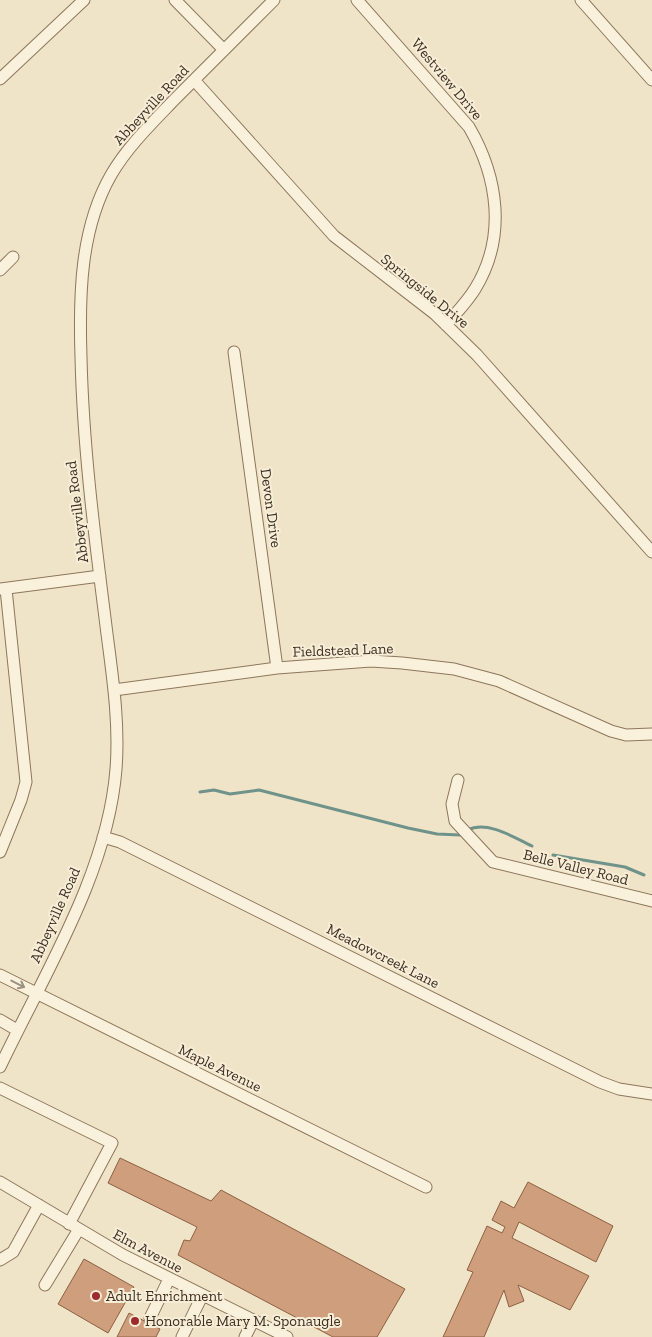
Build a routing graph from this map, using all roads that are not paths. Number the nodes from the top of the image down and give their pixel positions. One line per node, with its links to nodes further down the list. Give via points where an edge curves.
1 (84, 0): 7 (street)
2 (175, 0): 6 (street)
3 (274, 0): 6 (street, Abbeyville Road)
4 (357, 0): 12 (street, Westview Drive, via 469,127 490,170 496,210 491,250 477,287)
5 (581, 0): 9 (street)
6 (224, 50): 8 (street, Abbeyville Road)
7 (0, 80)
8 (194, 80): 12 (street, Springside Drive, via 334,236); 15 (street, Abbeyville Road, via 137,139 116,168 97,207 86,248 80,324 82,415)
9 (652, 80)
10 (13, 257): 11 (street)
11 (0, 270)
12 (446, 325): 14 (street, Springside Drive, via 477,355)
13 (234, 352): 17 (street, Devon Drive)
14 (652, 552)
15 (100, 576): 16 (street); 18 (street, Abbeyville Road)
16 (3, 589): 22 (street, via 26,782 22,800)
17 (277, 668): 18 (street, Fieldstead Lane); 19 (street, Fieldstead Lane, via 371,661 454,669 499,681 611,731 626,735)
18 (114, 690): 21 (street, Abbeyville Road, via 116,769)
19 (652, 734)
20 (458, 780): 23 (street, Belle Valley Road, via 452,804 455,821 493,862)
21 (103, 836): 25 (street, Abbeyville Road, via 74,912); 30 (street, Meadowcreek Lane, via 600,1082)
22 (0, 852)
23 (652, 901)
24 (0, 975): 25 (street, Maple Avenue, one-way to 25)
25 (35, 993): 27 (street, Abbeyville Road); 32 (street, Maple Avenue)
26 (0, 1020): 27 (street)
27 (17, 1030): 28 (street, Abbeyville Road)
28 (0, 1066)
29 (0, 1088): 34 (street, via 112,1143)
30 (652, 1094)
31 (0, 1182): 33 (street, Elm Avenue)
32 (426, 1186)
33 (39, 1205): 34 (street, Elm Avenue); 35 (street, via 13,1252)
34 (74, 1227): 36 (street, Elm Avenue); 37 (street)
35 (0, 1260)
36 (169, 1279): 38 (street, Elm Avenue); 39 (street)
37 (45, 1285)
38 (202, 1296): 40 (street, Elm Avenue); 41 (street)
39 (150, 1318)
40 (253, 1321): 42 (street); 43 (street, Elm Avenue)
41 (182, 1337)
42 (245, 1337)
43 (287, 1337)

